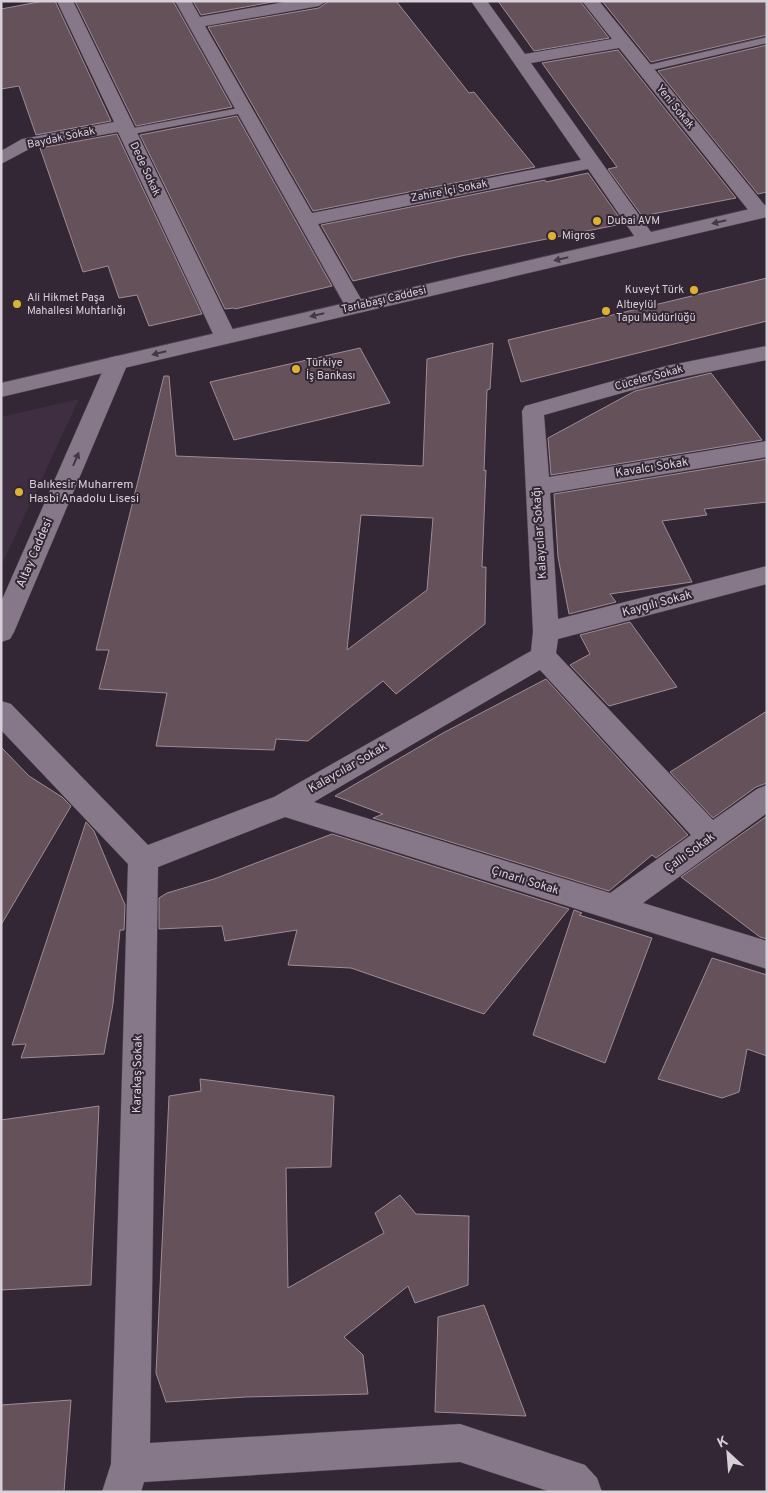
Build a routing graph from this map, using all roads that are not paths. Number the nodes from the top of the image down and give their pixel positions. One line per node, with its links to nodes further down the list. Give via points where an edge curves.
1 (65, 1): 12 (street, Dede Sokak)
2 (183, 1): 6 (street)
3 (318, 1): 6 (street)
4 (479, 1): 9 (street)
5 (590, 1): 8 (street, Yeni Sokak)
6 (195, 23): 11 (street)
7 (767, 40): 10 (lane)
8 (622, 42): 9 (street); 10 (street, Yeni Sokak)
9 (520, 60): 14 (street)
10 (644, 69): 15 (street, Yeni Sokak)
11 (244, 110): 12 (lane); 16 (street)
12 (126, 128): 13 (street, Baydak Sokak, via 28,143); 19 (street, Dede Sokak)
13 (1, 159)
14 (592, 163): 16 (street, Zahire İçi Sokak); 17 (street)
15 (764, 212): 17 (street, Tarlabaşı Caddesi, one-way to 17)
16 (307, 220): 18 (street)
17 (646, 239): 18 (street, Tarlabaşı Caddesi, one-way to 18)
18 (355, 306): 19 (street, Tarlabaşı Caddesi, one-way to 19)
19 (225, 336): 21 (street, Tarlabaşı Caddesi, one-way to 21)
20 (767, 353): 23 (street, Cüceler Sokak, via 666,372)
21 (117, 363): 22 (street, Tarlabaşı Caddesi); 27 (street, Altay Caddesi, one-way to 21)
22 (1, 390)
23 (533, 411): 25 (street, Kalaycılar Sokağı)
24 (767, 449): 25 (street, Kavalcı Sokak)
25 (537, 487): 28 (street, Kalaycılar Sokağı)
26 (767, 575): 28 (street, Kaygılı Sokak)
27 (1, 632)
28 (545, 644): 31 (street, Kalaycılar Sokak); 32 (street)
29 (1, 712): 33 (street)
30 (767, 796): 32 (street, Çallı Sokak)
31 (284, 806): 33 (street, Kalaycılar Sokak); 34 (street, Çınarlı Sokak)
32 (712, 838): 34 (street, Çallı Sokak)
33 (143, 860): 36 (street, Karakaş Sokak)
34 (613, 908): 35 (street, Çınarlı Sokak)
35 (767, 954)
36 (126, 1478): 37 (street, via 460,1443 571,1479)
37 (583, 1492)

